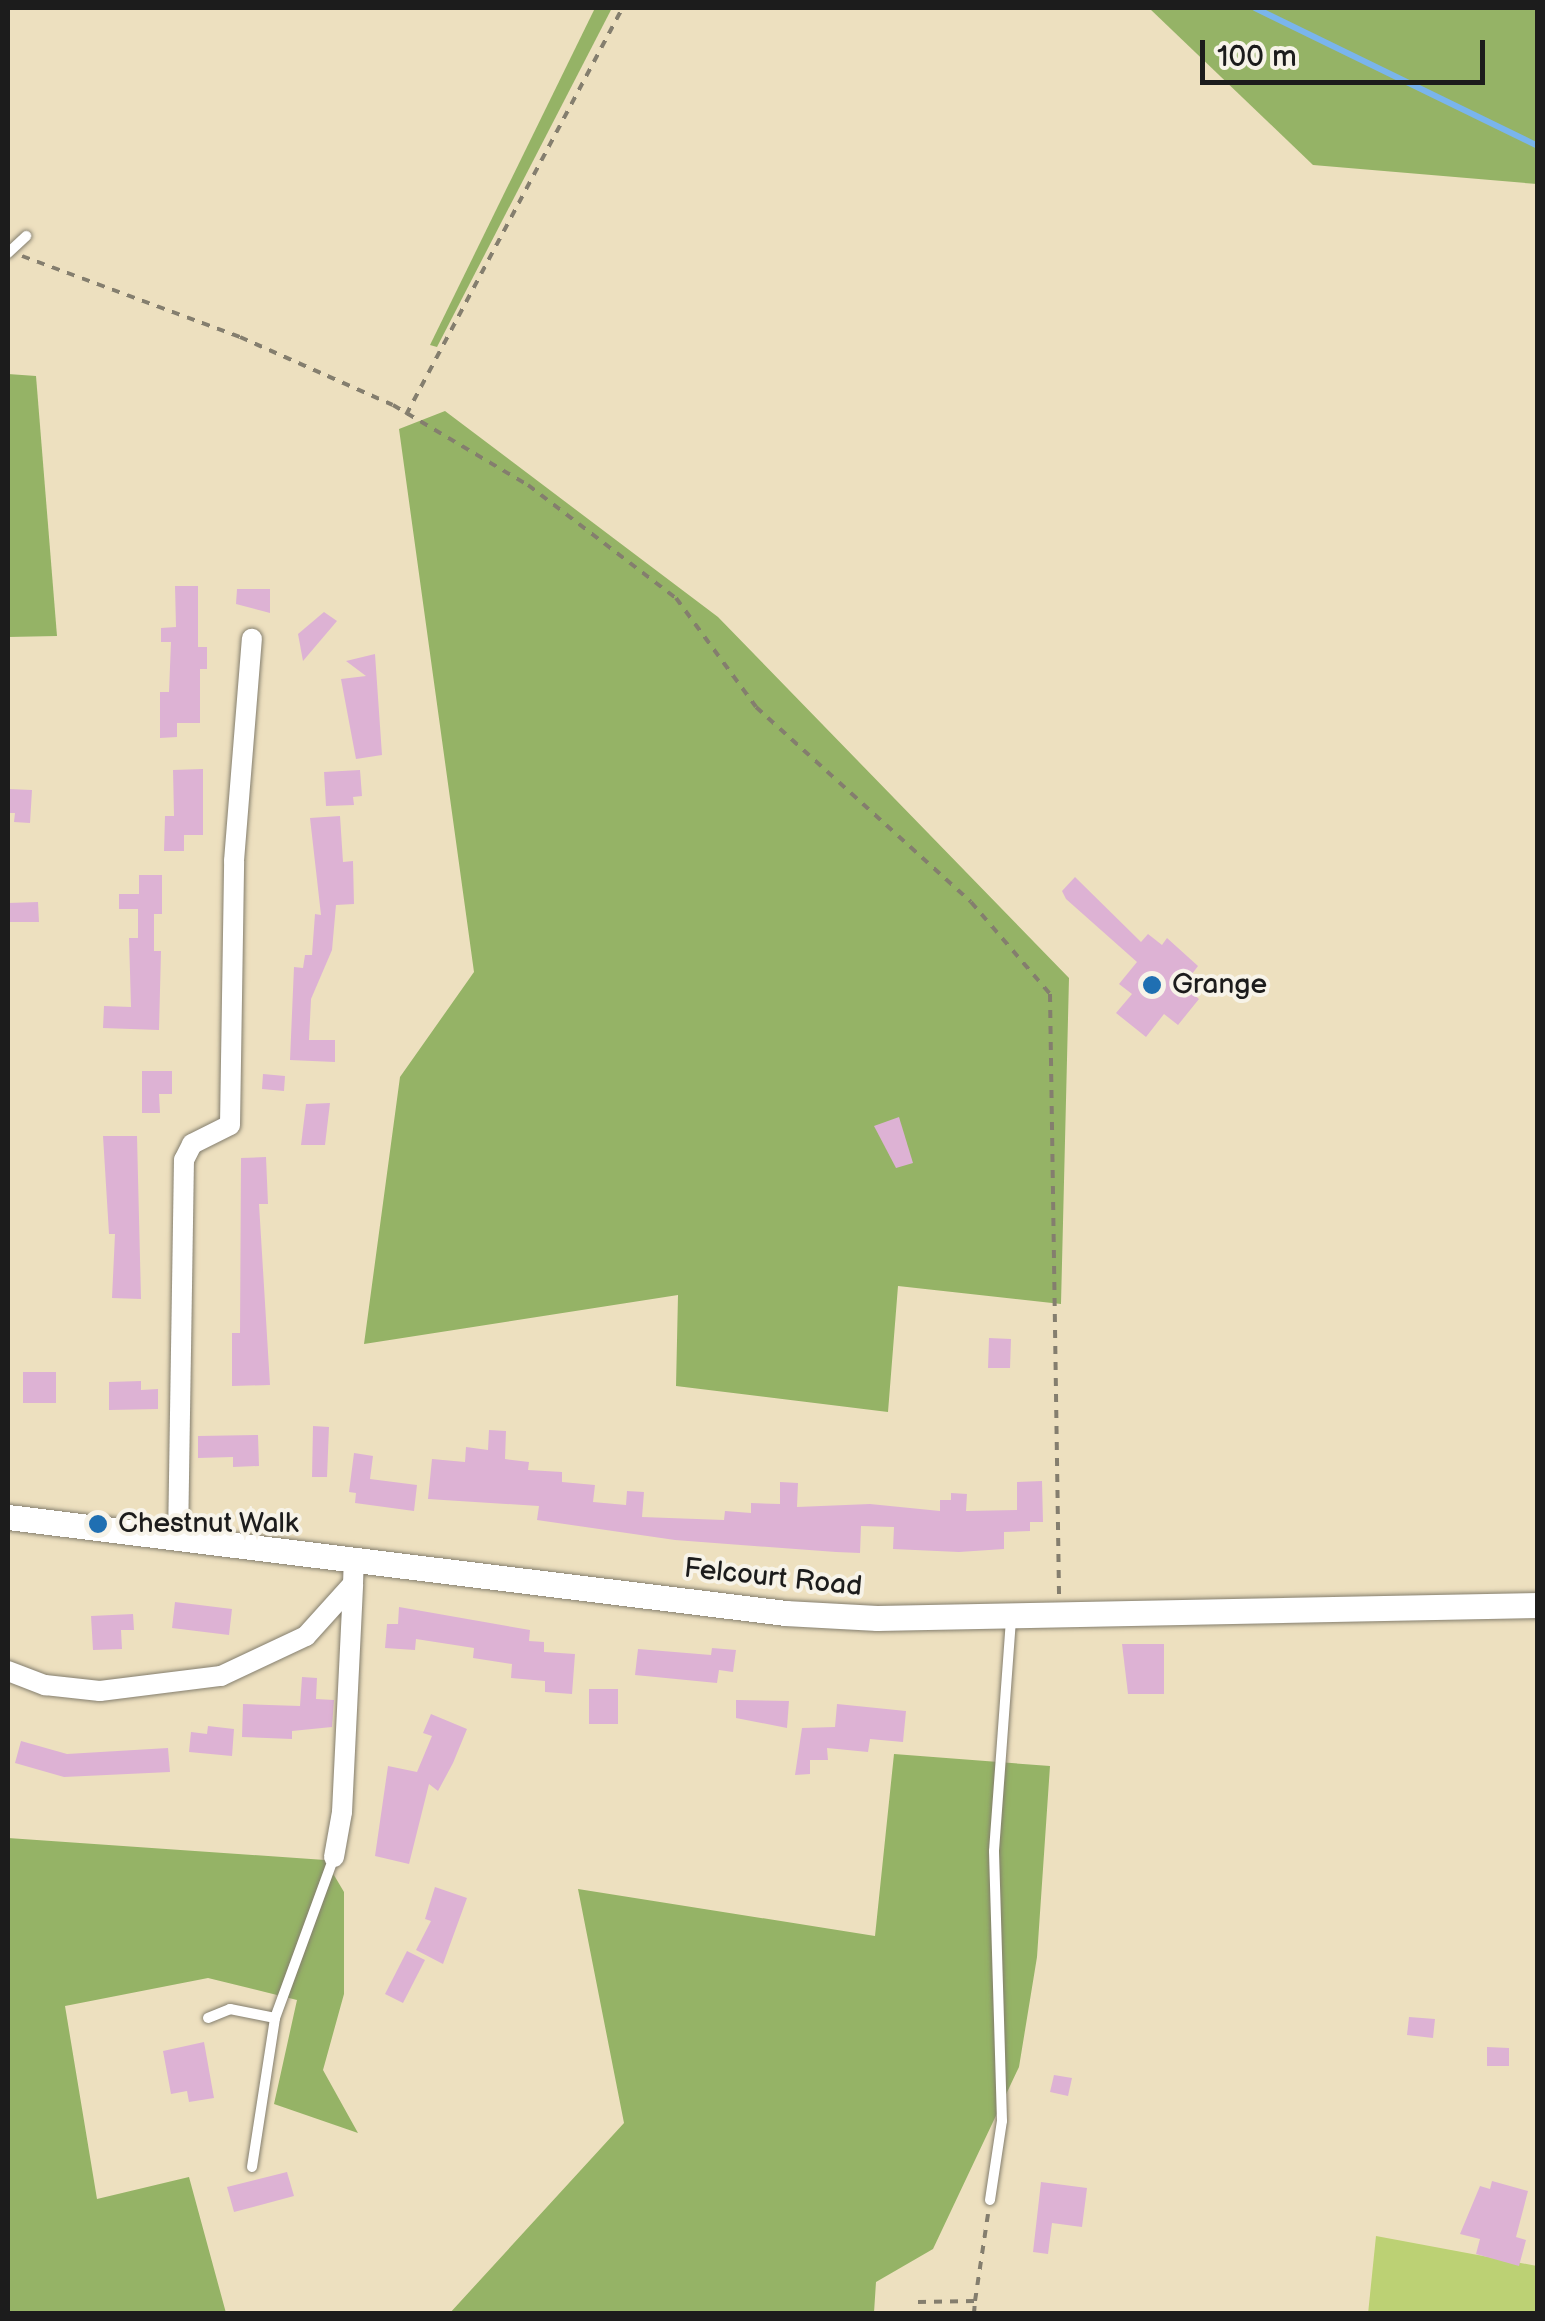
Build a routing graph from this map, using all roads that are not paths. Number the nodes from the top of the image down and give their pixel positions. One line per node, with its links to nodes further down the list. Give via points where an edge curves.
1 (26, 236): 2 (lane)
2 (8, 252)
3 (252, 639): 5 (street, via 234,861 230,1125 192,1144 184,1160)
4 (8, 1518): 5 (street, Felcourt Road)
5 (178, 1541): 6 (street, Felcourt Road)
6 (354, 1572): 8 (street, Felcourt Road, via 786,1613); 9 (street, via 306,1636 221,1676 100,1691 45,1685); 10 (street)
7 (1538, 1605): 8 (street, Felcourt Road)
8 (1011, 1616): 14 (lane, via 994,1852 1002,2120)
9 (8, 1671)
10 (334, 1856): 12 (lane)
11 (208, 2018): 12 (lane, via 230,2010)
12 (276, 2018): 13 (lane)
13 (252, 2167)
14 (990, 2200)

